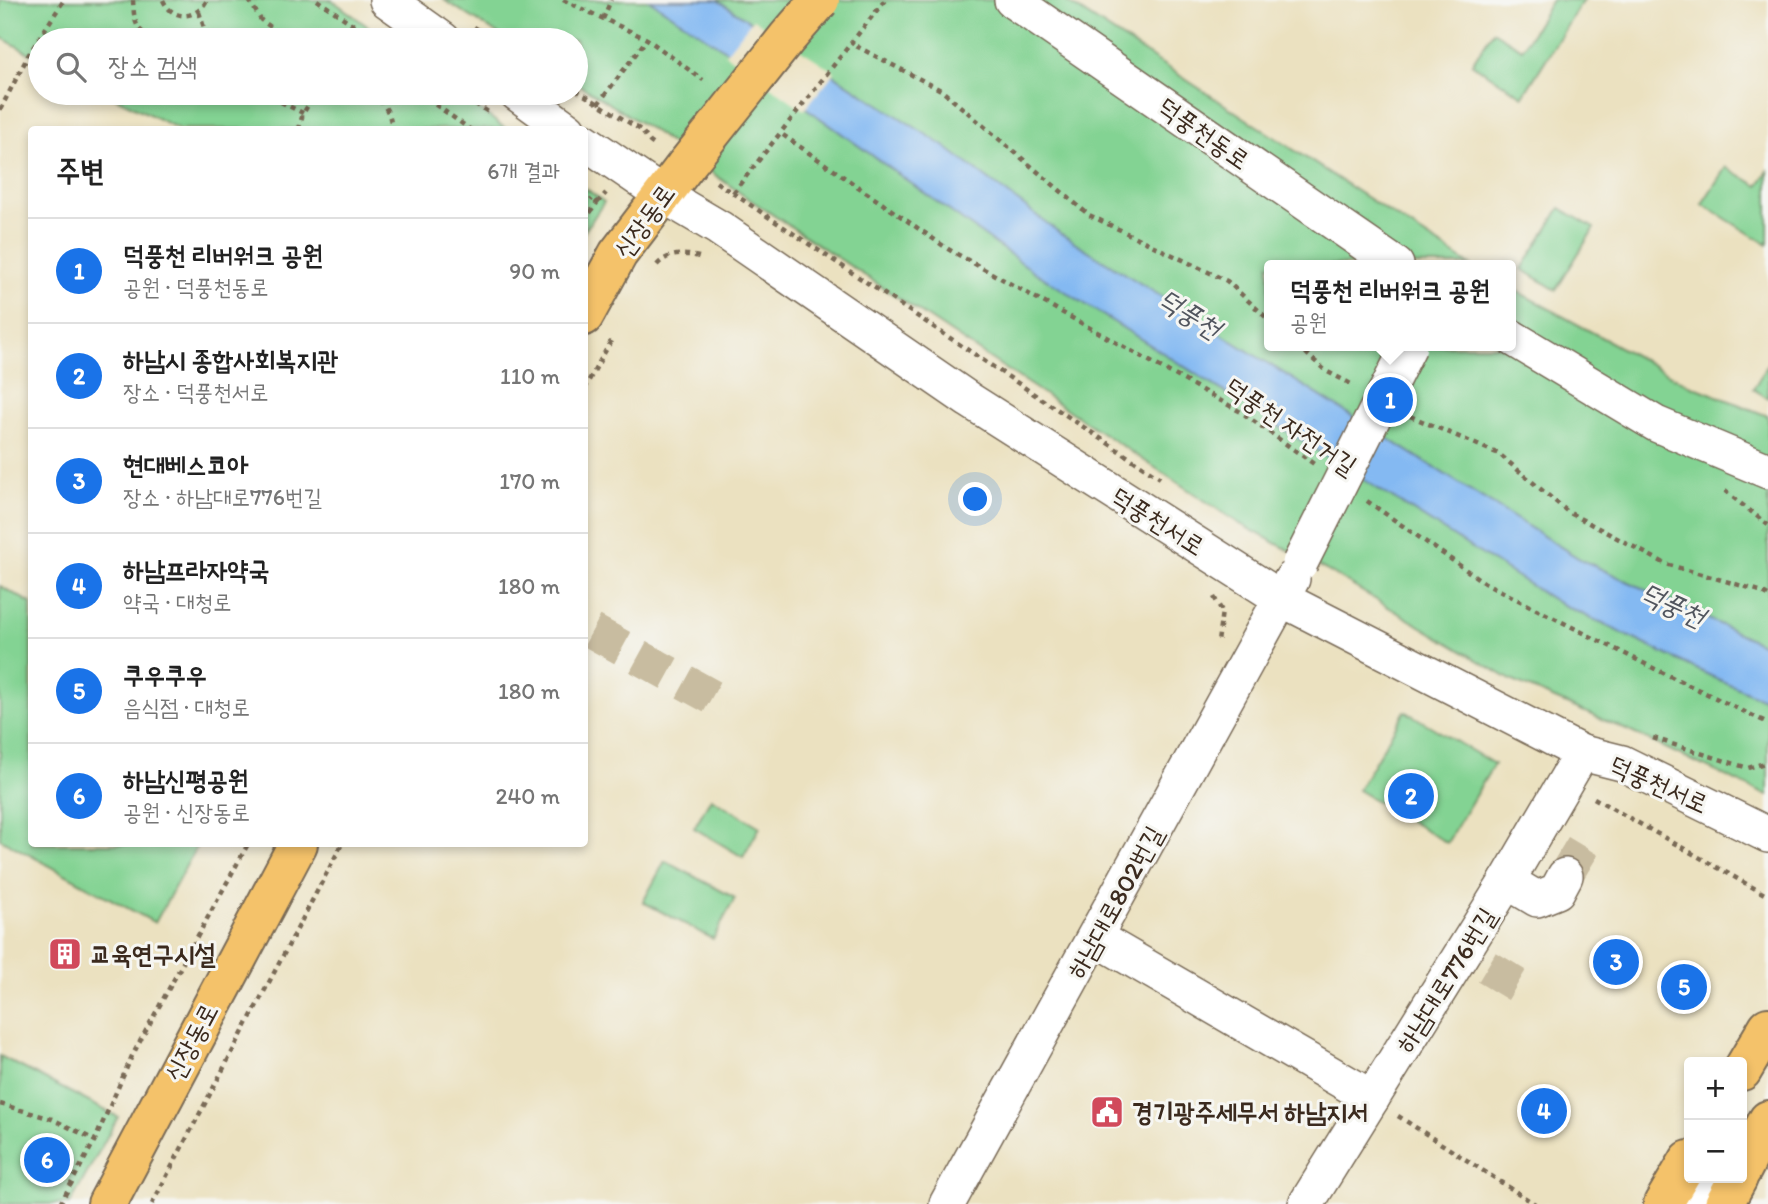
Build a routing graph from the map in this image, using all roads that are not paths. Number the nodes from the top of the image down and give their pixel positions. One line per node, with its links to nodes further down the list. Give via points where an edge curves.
1 (387, 0): 4 (street)
2 (820, 0): 8 (main road, 신장동로, bridge)
3 (1012, 0): 9 (street, 덕풍천동로)
4 (426, 28)
5 (534, 105): 6 (street)
6 (562, 126)
7 (588, 144): 8 (street, 덕풍천서로)
8 (663, 195): 10 (main road, 신장동로, via 618,254); 14 (street, 덕풍천서로, via 719,228 969,400)
9 (1389, 260)
10 (588, 309)
11 (1516, 340): 13 (street, via 1656,424)
12 (1406, 351): 14 (street, 하남대로802번길, bridge)
13 (1768, 471)
14 (1282, 599): 15 (street, 덕풍천서로); 20 (street, 하남대로802번길)
15 (1582, 753): 16 (street, 덕풍천서로, via 1622,763); 19 (street, 하남대로776번길)
16 (1768, 835)
17 (296, 847): 31 (main road, 신장동로)
18 (1565, 876): 19 (street, via 1557,891 1537,899)
19 (1507, 881): 23 (street, 하남대로776번길, via 1475,960)
20 (1096, 938): 23 (street); 32 (street, 하남대로802번길)
21 (1768, 1027): 22 (main road)
22 (1747, 1063)
23 (1380, 1104): 33 (street, 하남대로776번길)
24 (1768, 1111): 26 (street)
25 (1768, 1120): 27 (main road)
26 (1747, 1138)
27 (1747, 1160)
28 (1684, 1168): 34 (main road)
29 (1711, 1183): 35 (street)
30 (1735, 1183): 36 (main road)
31 (107, 1204)
32 (947, 1204)
33 (1306, 1204)
34 (1663, 1204)
35 (1697, 1204)
36 (1724, 1204)

